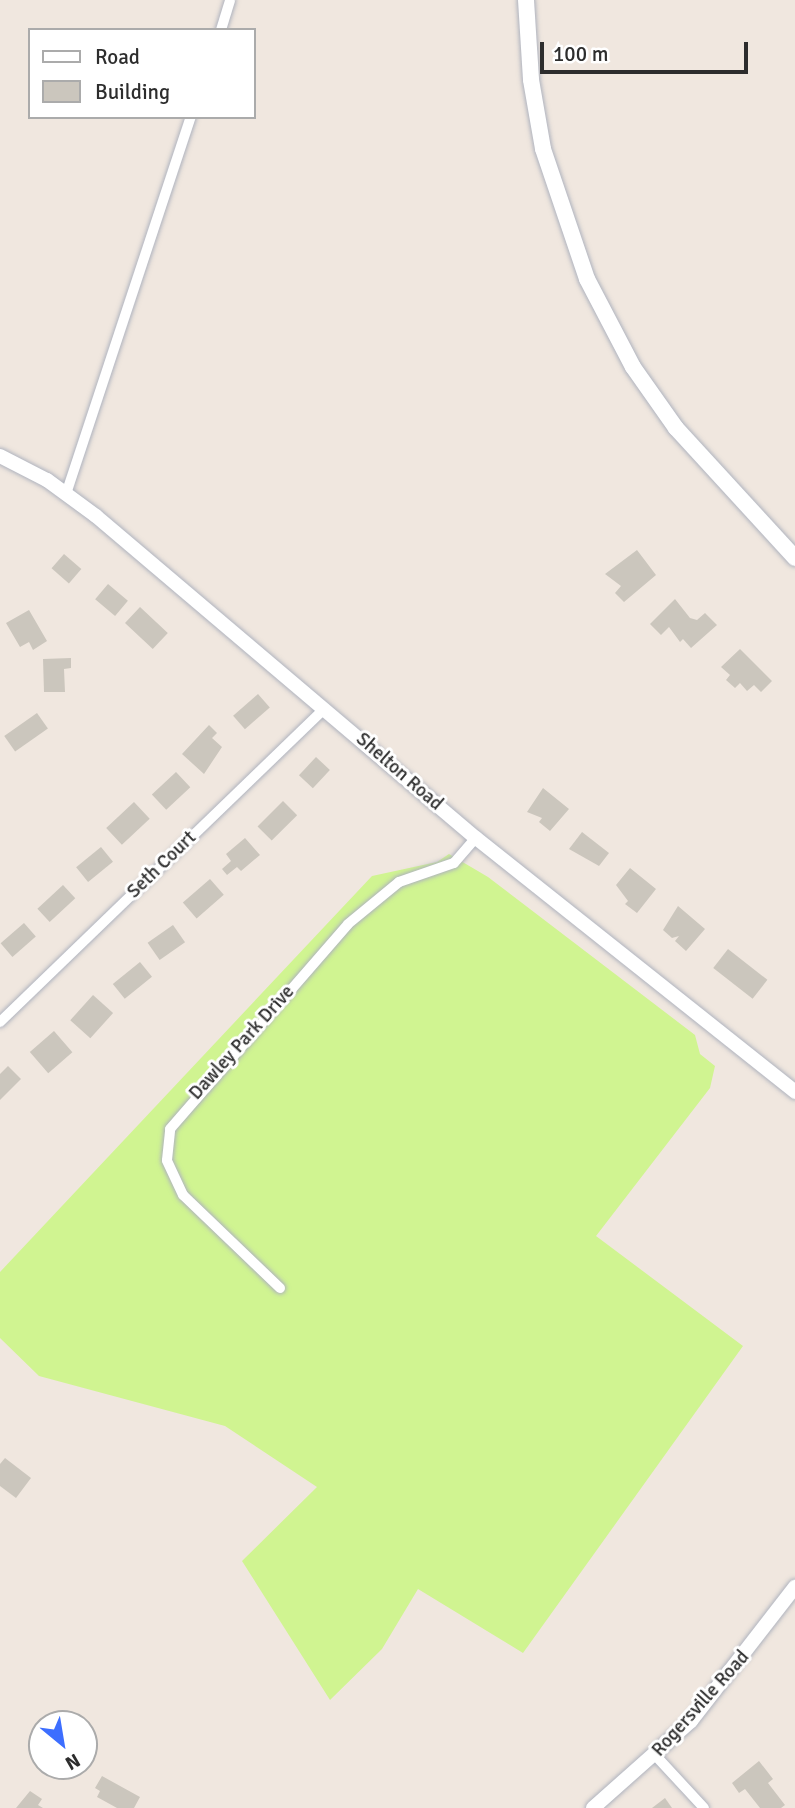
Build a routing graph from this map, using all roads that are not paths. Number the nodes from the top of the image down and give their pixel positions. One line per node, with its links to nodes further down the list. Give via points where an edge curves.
1 (230, 0): 3 (street)
2 (526, 0): 7 (main road, via 531,80 543,149 587,279 658,404)
3 (221, 28)
4 (190, 119): 6 (street)
5 (0, 456): 6 (street, Shelton Road)
6 (66, 494): 10 (street, Shelton Road)
7 (736, 495): 8 (main road); 9 (main road)
8 (795, 544)
9 (795, 558)
10 (324, 709): 11 (street, Shelton Road); 12 (street, Seth Court)
11 (476, 838): 13 (street, Shelton Road); 14 (street, Dawley Park Drive, via 454,863 400,882 348,923 170,1129 167,1160 183,1195)
12 (0, 1022)
13 (795, 1092)
14 (280, 1288)
15 (795, 1587): 16 (street, Rogersville Road, via 727,1679)
16 (655, 1755): 17 (street, Rogersville Road); 18 (street)
17 (593, 1808)
18 (704, 1808)

